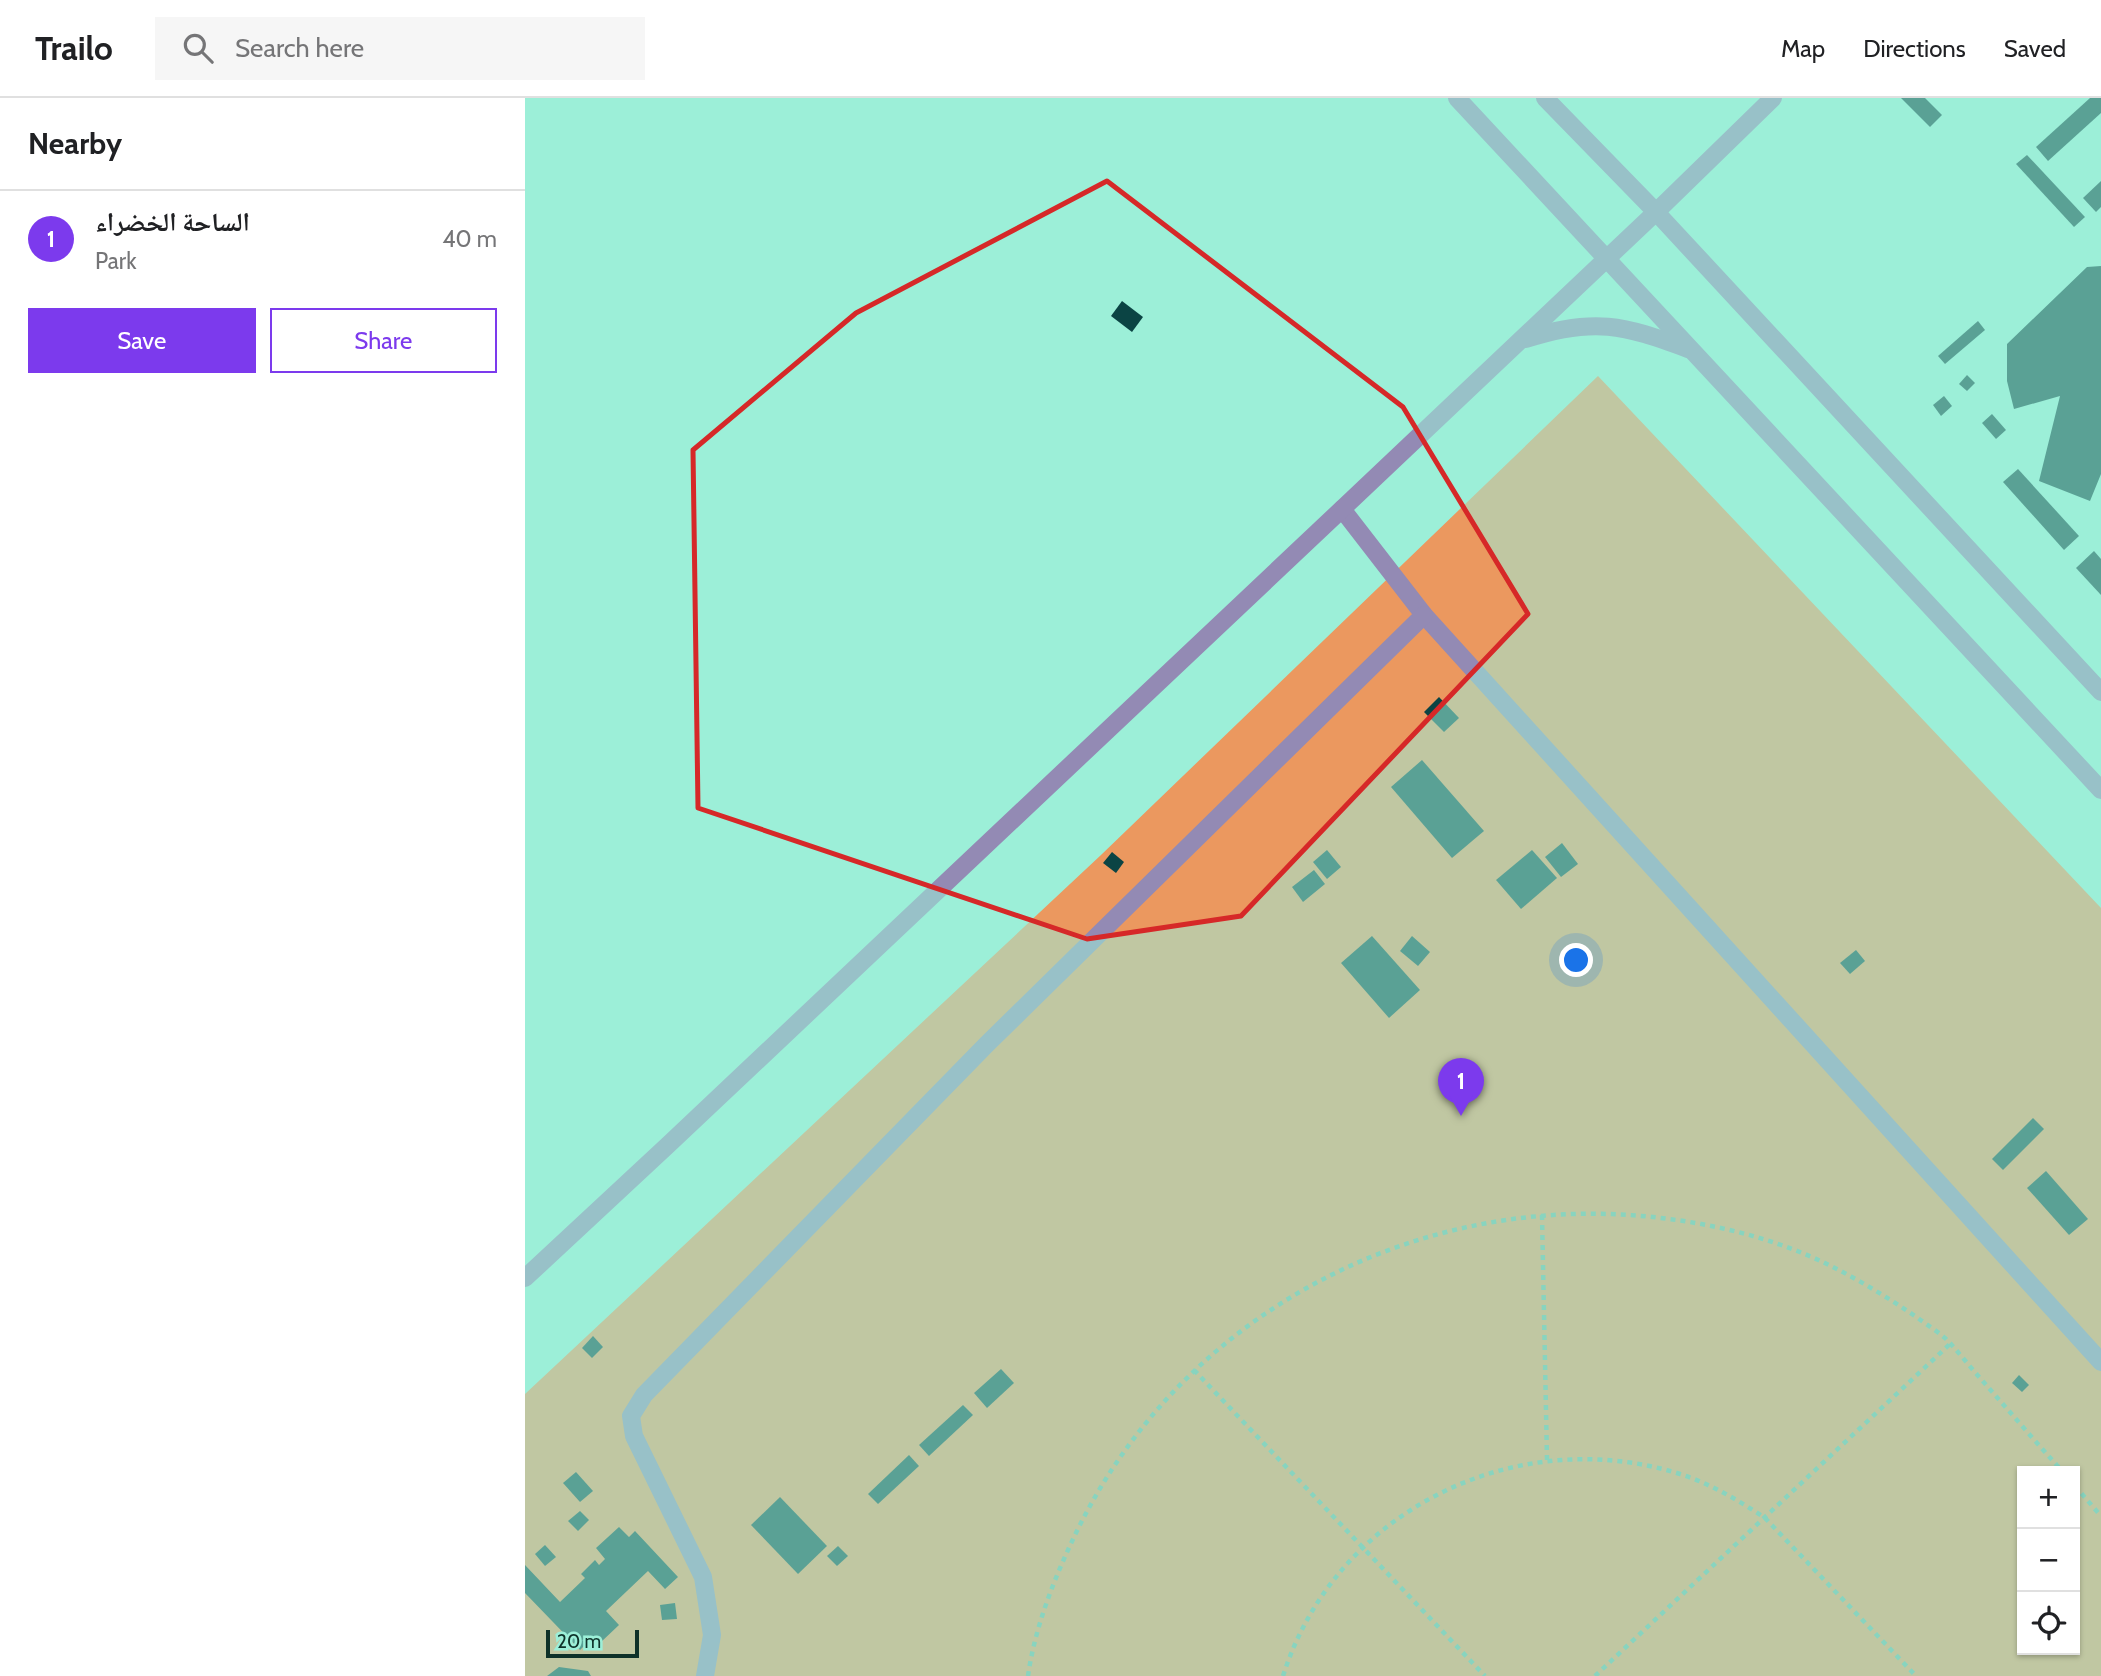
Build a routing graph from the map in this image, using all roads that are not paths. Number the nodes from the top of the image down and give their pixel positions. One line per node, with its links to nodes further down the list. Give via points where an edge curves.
1 (1457, 98): 5 (street)
2 (1545, 98): 4 (street)
3 (1773, 98): 4 (street)
4 (1656, 212): 5 (street); 10 (street)
5 (1607, 258): 6 (street); 7 (street)
6 (1519, 341): 7 (street, via 1589,325 1624,328); 8 (street)
7 (1694, 352): 11 (street)
8 (1342, 509): 9 (street); 12 (street)
9 (1424, 615): 13 (street); 14 (street, via 987,1044 644,1395 631,1416 634,1436 703,1577 712,1635)
10 (2101, 692)
11 (2101, 790)
12 (526, 1278)
13 (2101, 1362)
14 (705, 1676)

